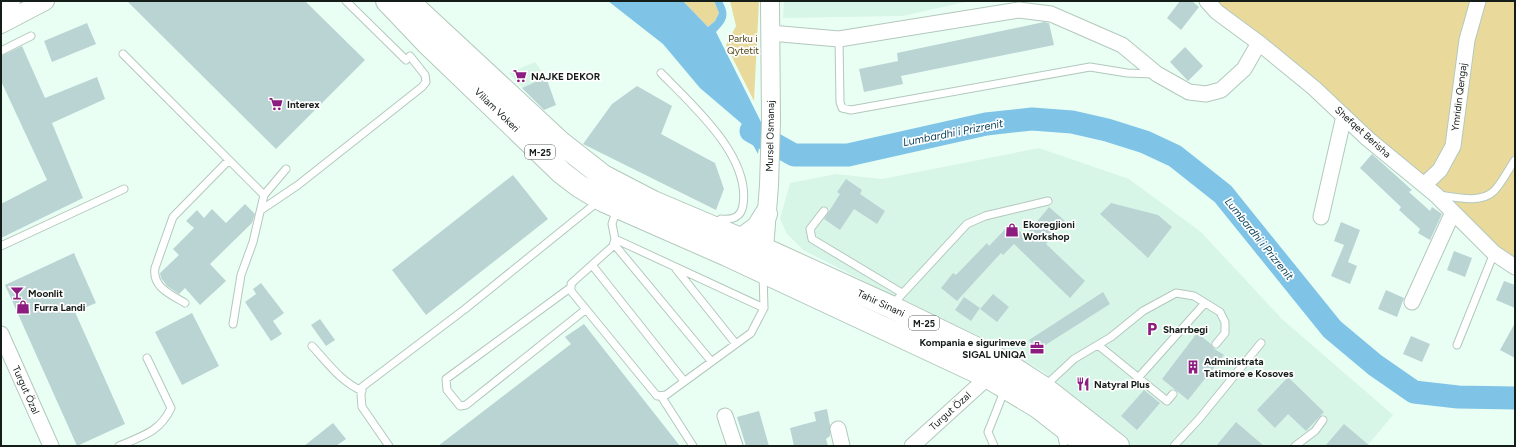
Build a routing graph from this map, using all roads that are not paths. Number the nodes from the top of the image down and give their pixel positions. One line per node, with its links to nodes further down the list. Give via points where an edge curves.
1 (11, 1): 9 (street)
2 (45, 1): 10 (street)
3 (346, 1): 29 (lane, via 425,75 426,82 298,185)
4 (387, 1): 28 (main road, Viliam Vokeri / M-25, via 562,173)
5 (408, 1): 34 (main road, Viliam Vokeri / M-25, via 574,154 603,176 654,202)
6 (770, 1): 11 (street, Mursel Osmanaj)
7 (1207, 1): 14 (street, Shefqet Berisha, via 1217,12)
8 (1478, 1): 23 (street, Ymridin Qengaj, via 1467,40 1453,146 1440,170)
9 (1, 6)
10 (1, 24)
11 (770, 33): 13 (street); 32 (street, Mursel Osmanaj, via 771,122)
12 (31, 36): 15 (lane)
13 (839, 38): 18 (street, via 1019,10 1051,14 1122,45); 18 (lane, via 840,102 842,108 852,110 1090,67 1127,73)
14 (1259, 43): 18 (street, via 1244,69 1221,90 1206,94 1189,92); 19 (street, Shefqet Berisha)
15 (1, 50)
16 (123, 54): 20 (lane)
17 (661, 73): 34 (lane, via 710,125 730,153 741,175 745,193 738,216 731,220 721,218)
18 (1157, 74)
19 (1344, 116): 23 (street, Shefqet Berisha); 33 (street)
20 (229, 160): 25 (lane); 47 (lane, via 173,217 155,268 154,276 158,285)
21 (1515, 160): 26 (lane, via 1488,196 1474,198)
22 (286, 169): 25 (lane)
23 (1424, 185): 26 (street, Shefqet Berisha)
24 (124, 189): 36 (lane)
25 (264, 195): 29 (lane)
26 (1436, 195): 31 (street, Shefqet Berisha)
27 (1048, 201): 45 (lane, via 985,216 967,224)
28 (611, 204): 35 (lane); 37 (main road, Viliam Vokeri / M-25); 65 (lane, via 594,204 465,308 375,376 362,387)
29 (261, 210): 51 (lane, via 254,242 241,275)
30 (824, 211): 45 (lane, via 810,229 812,239)
31 (1453, 212): 39 (street, Shefqet Berisha); 46 (street)
32 (766, 214): 37 (main road, via 758,227); 38 (street, Mursel Osmanaj)
33 (1321, 217)
34 (714, 227): 37 (main road, Tahir Sinani / M-25)
35 (615, 242): 40 (lane); 41 (lane); 60 (lane)
36 (1, 246)
37 (735, 247): 38 (main road, Tahir Sinani / M-25); 43 (main road, Tahir Sinani / M-25)
38 (764, 249): 43 (street, Mursel Osmanaj); 45 (main road, Tahir Sinani / M-25)
39 (1494, 253): 42 (street, Shefqet Berisha); 57 (lane)
40 (592, 265): 44 (lane); 62 (lane)
41 (675, 267): 49 (lane); 54 (lane)
42 (1515, 268)
43 (762, 271): 49 (lane); 63 (main road, Tahir Sinani / M-25)
44 (570, 288): 50 (lane); 50 (lane, via 446,379 447,390 460,406 466,405)
45 (896, 300): 64 (main road, Tahir Sinani / M-25)
46 (1412, 302)
47 (185, 303)
48 (1205, 303): 55 (lane, via 1220,312 1225,322 1225,333); 56 (lane, via 1194,296 1176,293 1143,311); 61 (lane)
49 (764, 308): 54 (lane, via 751,334)
50 (585, 310): 67 (lane, via 654,393)
51 (234, 324)
52 (1, 334): 72 (street, Turgut Özal)
53 (1261, 343): 83 (lane)
54 (736, 344): 60 (lane)
55 (1216, 344)
56 (1098, 345): 61 (lane); 64 (lane, via 1074,359)
57 (1457, 345)
58 (312, 346): 65 (lane, via 340,378)
59 (147, 358): 73 (lane, via 171,408 166,420 156,429)
60 (711, 361): 62 (lane)
61 (1138, 378): 66 (lane, via 1167,401)
62 (684, 381): 67 (lane)
63 (997, 382): 69 (main road, Tahir Sinani / M-25); 78 (street, Turgut Özal); 79 (lane, via 988,432)
64 (1044, 388): 82 (main road, Tahir Sinani / M-25)
65 (362, 391): 74 (lane, via 362,406)
66 (1173, 394)
67 (661, 396): 75 (lane)
68 (725, 416): 76 (street)
69 (1053, 419): 80 (lane, via 1062,435); 81 (main road, Tahir Sinani / M-25)
70 (1323, 420): 84 (lane, via 1315,431)
71 (838, 429): 77 (street)
72 (51, 446)
73 (119, 446)
74 (389, 446)
75 (693, 446)
76 (735, 446)
77 (842, 446)
78 (912, 446)
79 (994, 446)
80 (1064, 446)
81 (1088, 446)
82 (1118, 446)
83 (1174, 446)
84 (1295, 446)

